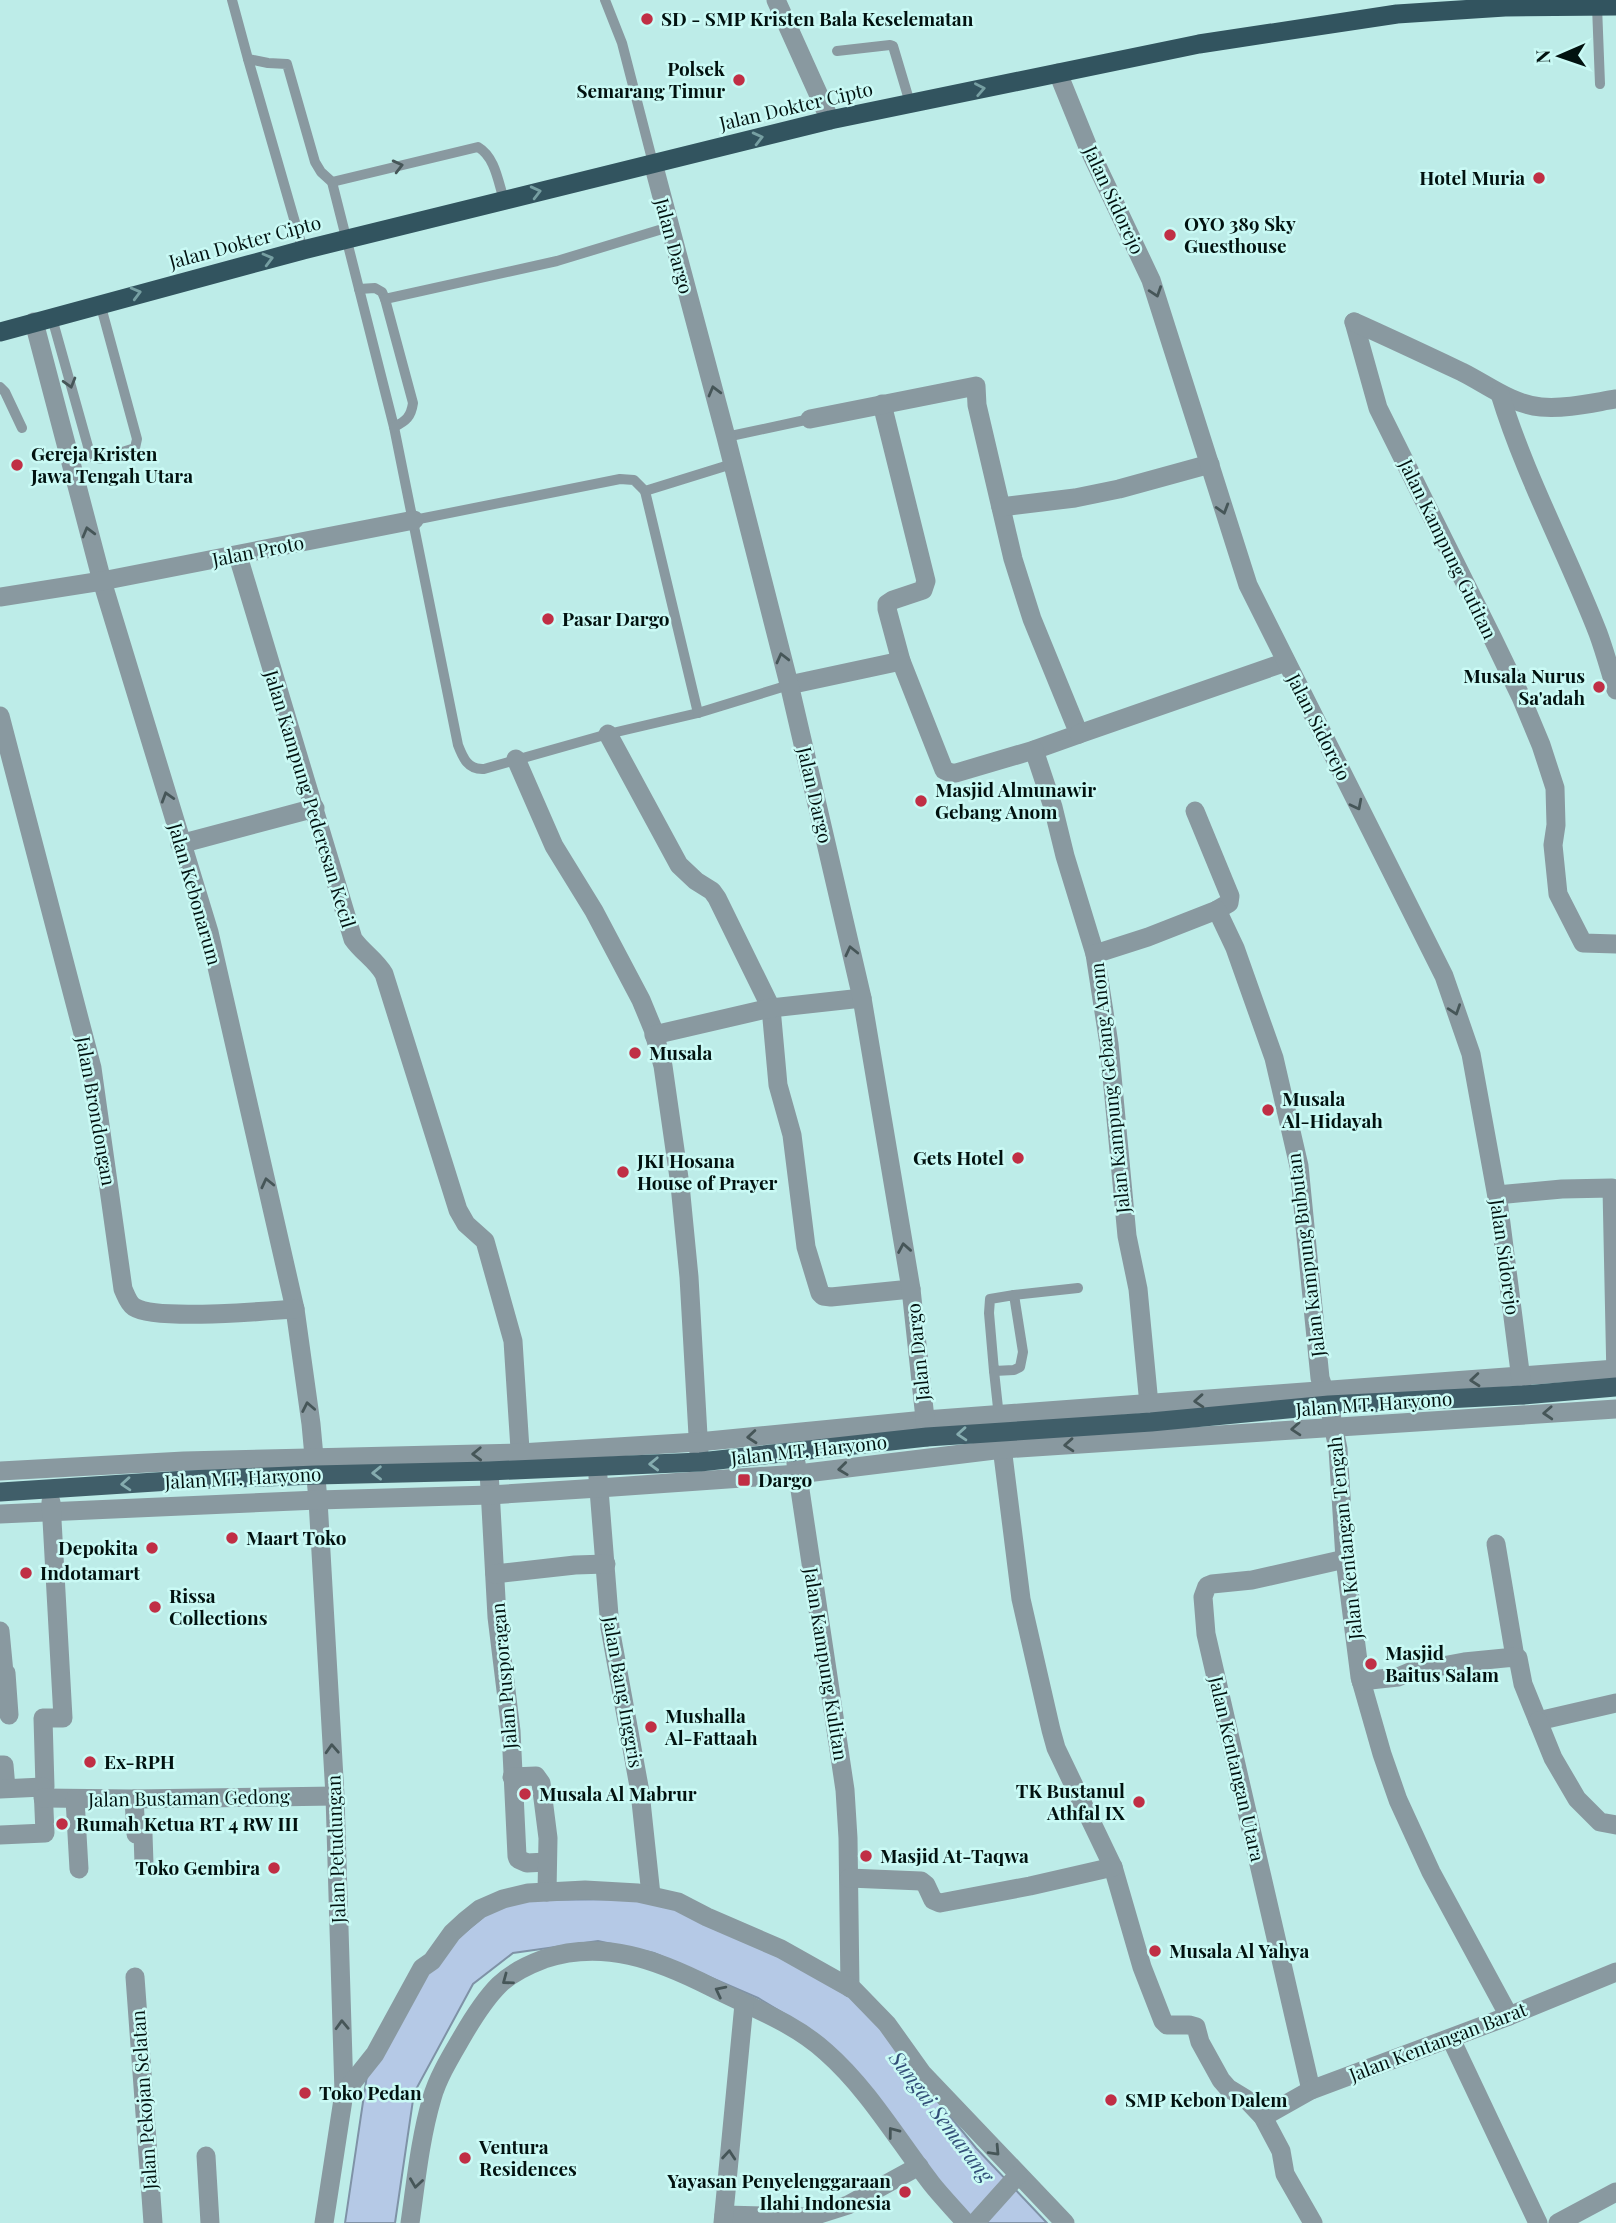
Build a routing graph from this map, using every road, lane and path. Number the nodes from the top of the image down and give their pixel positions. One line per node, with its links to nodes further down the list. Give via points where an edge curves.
1 (232, 0): 7 (lane)
2 (606, 0): 12 (lane)
3 (776, 0): 11 (street)
4 (1556, 3): 5 (highway, Jalan Dokter Cipto); 8 (highway, Jalan Dokter Cipto, via 1398,14 1199,44)
5 (1606, 6): 9 (lane)
6 (837, 51): 10 (lane, via 893,46)
7 (248, 59): 13 (lane, via 287,64 315,162); 17 (lane)
8 (1058, 73): 10 (highway, Jalan Dokter Cipto, one-way to 8); 32 (street, Jalan Sidorejo, one-way to 32, via 1152,280)
9 (1601, 84)
10 (910, 103): 11 (highway, Jalan Dokter Cipto)
11 (830, 120): 12 (highway, Jalan Dokter Cipto, one-way to 11)
12 (653, 163): 14 (highway, Jalan Dokter Cipto, one-way to 12); 15 (street, Jalan Dargo)
13 (332, 182): 14 (lane, one-way to 14, via 478,146 491,160); 16 (lane)
14 (504, 200): 16 (highway, Jalan Dokter Cipto)
15 (669, 227): 19 (lane, via 557,261); 30 (street, Jalan Dargo, one-way to 15)
16 (347, 239): 17 (highway, Jalan Dokter Cipto); 18 (lane)
17 (303, 250): 20 (highway, Jalan Dokter Cipto, one-way to 17)
18 (359, 289): 19 (lane, via 375,288); 29 (lane)
19 (385, 299): 29 (lane, via 413,403 411,415)
20 (100, 303): 21 (highway, Jalan Dokter Cipto); 21 (lane, one-way to 20, via 89,450 92,457 100,459 135,448 136,439)
21 (43, 320): 22 (highway, Jalan Dokter Cipto); 37 (street, Jalan Kebonarum, one-way to 21)
22 (0, 332)
23 (0, 387): 28 (lane)
24 (1500, 394): 25 (street, via 1541,407); 42 (street, via 1599,636); 53 (street, Jalan Kampung Gutitan, via 1353,322 1378,408 1521,697 1551,773 1559,899 1583,943)
25 (1616, 399)
26 (883, 404): 27 (street); 34 (street, via 976,386); 39 (street, via 926,581 923,590 887,604)
27 (810, 419): 30 (lane)
28 (23, 428)
29 (394, 428): 35 (lane)
30 (726, 437): 31 (street, Jalan Dargo)
31 (732, 464): 33 (lane); 41 (street, Jalan Dargo, one-way to 31)
32 (1210, 464): 34 (street, via 1119,489); 40 (street, Jalan Sidorejo, one-way to 40, via 1248,585)
33 (645, 491): 35 (lane, via 634,480 620,478); 43 (lane)
34 (1001, 507): 46 (street, via 1032,619)
35 (414, 520): 36 (street, Jalan Proto); 48 (lane, via 462,756 477,770)
36 (238, 556): 37 (street, Jalan Proto); 49 (street, Jalan Kampung Pederesan Kecil)
37 (102, 581): 38 (street, Jalan Proto); 51 (street, Jalan Kebonarum, one-way to 37)
38 (0, 597)
39 (901, 661): 41 (street); 47 (street, via 944,769 957,773)
40 (1286, 662): 46 (street); 58 (street, Jalan Sidorejo, one-way to 58, via 1444,976 1471,1054)
41 (789, 685): 43 (lane); 55 (street, Jalan Dargo, one-way to 41)
42 (1616, 690)
43 (698, 712): 45 (lane)
44 (0, 716): 62 (street, Jalan Brondongan, via 92,1068 127,1299 133,1307 149,1312)
45 (608, 734): 48 (lane); 56 (street, via 679,864 717,898)
46 (1079, 734): 47 (street)
47 (1034, 750): 54 (street, Jalan Kampung Gebang Anom)
48 (516, 760): 57 (street, via 554,846 600,922)
49 (315, 808): 51 (street); 77 (street, Jalan Kampung Pederesan Kecil, via 353,939 384,974 458,1210 485,1241 513,1341)
50 (1195, 811): 52 (street, via 1230,897 1229,903)
51 (180, 844): 62 (street, Jalan Kebonarum, one-way to 51, via 209,932)
52 (1217, 910): 54 (street); 66 (street, Jalan Kampung Bubutan, via 1274,1058 1299,1166 1320,1378)
53 (1616, 944)
54 (1095, 954): 69 (street, Jalan Kampung Gebang Anom)
55 (862, 998): 56 (street); 60 (street, Jalan Dargo, one-way to 55)
56 (771, 1008): 57 (street); 60 (street, via 778,1086 792,1135 806,1247 820,1293 831,1297)
57 (654, 1035): 75 (street, via 663,1066 690,1277)
58 (1497, 1195): 64 (street, via 1612,1188); 65 (street, Jalan Sidorejo)
59 (1078, 1288): 61 (lane)
60 (911, 1289): 73 (street, Jalan Dargo)
61 (1014, 1295): 63 (lane, via 990,1298); 63 (lane, via 1022,1360 1014,1370)
62 (295, 1309): 80 (street, Jalan Kebonarum, one-way to 62)
63 (994, 1371): 74 (lane)
64 (1616, 1375): 65 (main road, Jalan MT. Haryono)
65 (1522, 1385): 66 (street, one-way to 66); 67 (main road, Jalan MT. Haryono)
66 (1327, 1398): 67 (main road, Jalan MT. Haryono); 70 (main road, Jalan MT. Haryono); 72 (street, Jalan Kentangan Tengah)
67 (1423, 1400): 71 (street)
68 (1616, 1409): 71 (street, one-way to 71)
69 (1150, 1413): 70 (main road, Jalan MT. Haryono, one-way to 69); 74 (main road, Jalan MT. Haryono)
70 (1256, 1413): 72 (street, one-way to 70); 74 (street, one-way to 74)
71 (1424, 1421): 72 (street)
72 (1334, 1427): 93 (street, Jalan Kentangan Tengah)
73 (926, 1429): 74 (main road, Jalan MT. Haryono, one-way to 73); 75 (street, one-way to 75); 76 (main road, Jalan MT. Haryono)
74 (1001, 1432): 84 (street, one-way to 84); 115 (street, via 1021,1599 1051,1730)
75 (698, 1442): 77 (street); 78 (street)
76 (794, 1452): 78 (main road, Jalan MT. Haryono); 84 (street, Jalan Kampung Kulitan)
77 (521, 1461): 79 (main road, Jalan MT. Haryono); 80 (street, one-way to 80); 83 (main road, Jalan MT. Haryono)
78 (700, 1462): 79 (main road, Jalan MT. Haryono, one-way to 79)
79 (598, 1466): 85 (street, Jalan Bang Inggris)
80 (315, 1467): 81 (main road, Jalan MT. Haryono); 83 (main road, Jalan MT. Haryono, one-way to 80); 89 (street, Jalan Petudungan)
81 (185, 1470): 82 (street); 86 (main road, Jalan MT. Haryono, one-way to 86)
82 (0, 1471)
83 (489, 1471): 88 (street, Jalan Pusporagan)
84 (798, 1474): 85 (street); 117 (street, Jalan Kampung Kulitan, via 844,1777)
85 (599, 1488): 88 (street); 94 (street, Jalan Bang Inggris)
86 (50, 1489): 87 (main road, Jalan MT. Haryono); 90 (street)
87 (0, 1492)
88 (490, 1494): 89 (street); 95 (street, Jalan Pusporagan)
89 (318, 1500): 90 (street); 108 (street, Jalan Petudungan, one-way to 89)
90 (51, 1513): 91 (street); 102 (street, via 63,1718)
91 (0, 1514)
92 (1496, 1544): 98 (street)
93 (1345, 1559): 99 (street, Jalan Kentangan Tengah); 126 (street, Jalan Kentangan Utara, via 1212,1584 1203,1597 1206,1634)
94 (606, 1564): 95 (street, Jalan Pusporagan); 119 (street, Jalan Bang Inggris, via 610,1628 640,1792)
95 (495, 1574): 105 (street, Jalan Pusporagan, via 512,1731)
96 (0, 1631): 97 (street)
97 (0, 1640): 101 (street, via 6,1673)
98 (1515, 1657): 99 (street); 103 (street)
99 (1361, 1681): 124 (street, Jalan Kentangan Tengah, via 1398,1800 1431,1872)
100 (1616, 1703): 103 (street)
101 (5, 1715): 102 (street, via 43,1713)
102 (43, 1718): 107 (street)
103 (1538, 1721): 111 (street, via 1577,1799 1600,1822)
104 (0, 1765): 106 (street, via 4,1765)
105 (512, 1777): 113 (street, Jalan Pusporagan, via 536,1776 541,1783); 113 (street, Jalan Pusporagan, via 518,1859)
106 (3, 1789): 107 (street, Jalan Bustaman Gedong)
107 (43, 1793): 109 (street, Jalan Bustaman Gedong); 112 (street, via 45,1833)
108 (335, 1796): 110 (street, Jalan Bustaman Gedong); 127 (street, Jalan Petudungan, one-way to 108)
109 (75, 1799): 110 (street, Jalan Bustaman Gedong); 116 (street)
110 (134, 1800): 114 (street, via 136,1834 143,1834)
111 (1616, 1825)
112 (0, 1835)
113 (547, 1862): 118 (street, Jalan Pusporagan)
114 (144, 1864)
115 (1113, 1867): 117 (street, via 940,1903 921,1881); 128 (street, via 1163,2021 1196,2027 1221,2080)
116 (79, 1869)
117 (849, 1878): 122 (street, Jalan Kampung Kulitan)
118 (547, 1892): 119 (street); 127 (street, via 503,1899 480,1909 458,1927 422,1968 375,2054)
119 (651, 1895): 122 (street, via 678,1902 781,1950)
120 (1616, 1972): 124 (street, Jalan Kentangan Barat)
121 (135, 1977): 134 (street, Jalan Pekojan Selatan)
122 (852, 1989): 131 (street, one-way to 131, via 887,2024 922,2073)
123 (744, 2004): 130 (street, one-way to 123, via 852,2076 833,2058 793,2027); 133 (street, one-way to 123); 137 (street, one-way to 137, via 682,1972 606,1950 578,1951 527,1965 500,1984 475,2014 432,2096)
124 (1509, 2016): 125 (street, Jalan Kentangan Barat)
125 (1451, 2039): 126 (street, Jalan Kentangan Barat); 142 (street)
126 (1311, 2090): 128 (street, Jalan Kentangan Barat)
127 (344, 2093): 136 (street, Jalan Petudungan)
128 (1263, 2117): 141 (street, via 1281,2151 1285,2174)
129 (206, 2156): 135 (street)
130 (919, 2166): 133 (street, via 848,2205 810,2217); 138 (street)
131 (1015, 2178): 139 (street); 140 (street)
132 (1616, 2192): 143 (street)
133 (723, 2219)
134 (153, 2223)
135 (210, 2223)
136 (324, 2223)
137 (410, 2223)
138 (966, 2223)
139 (975, 2223)
140 (1065, 2223)
141 (1313, 2223)
142 (1538, 2223)
143 (1558, 2223)

